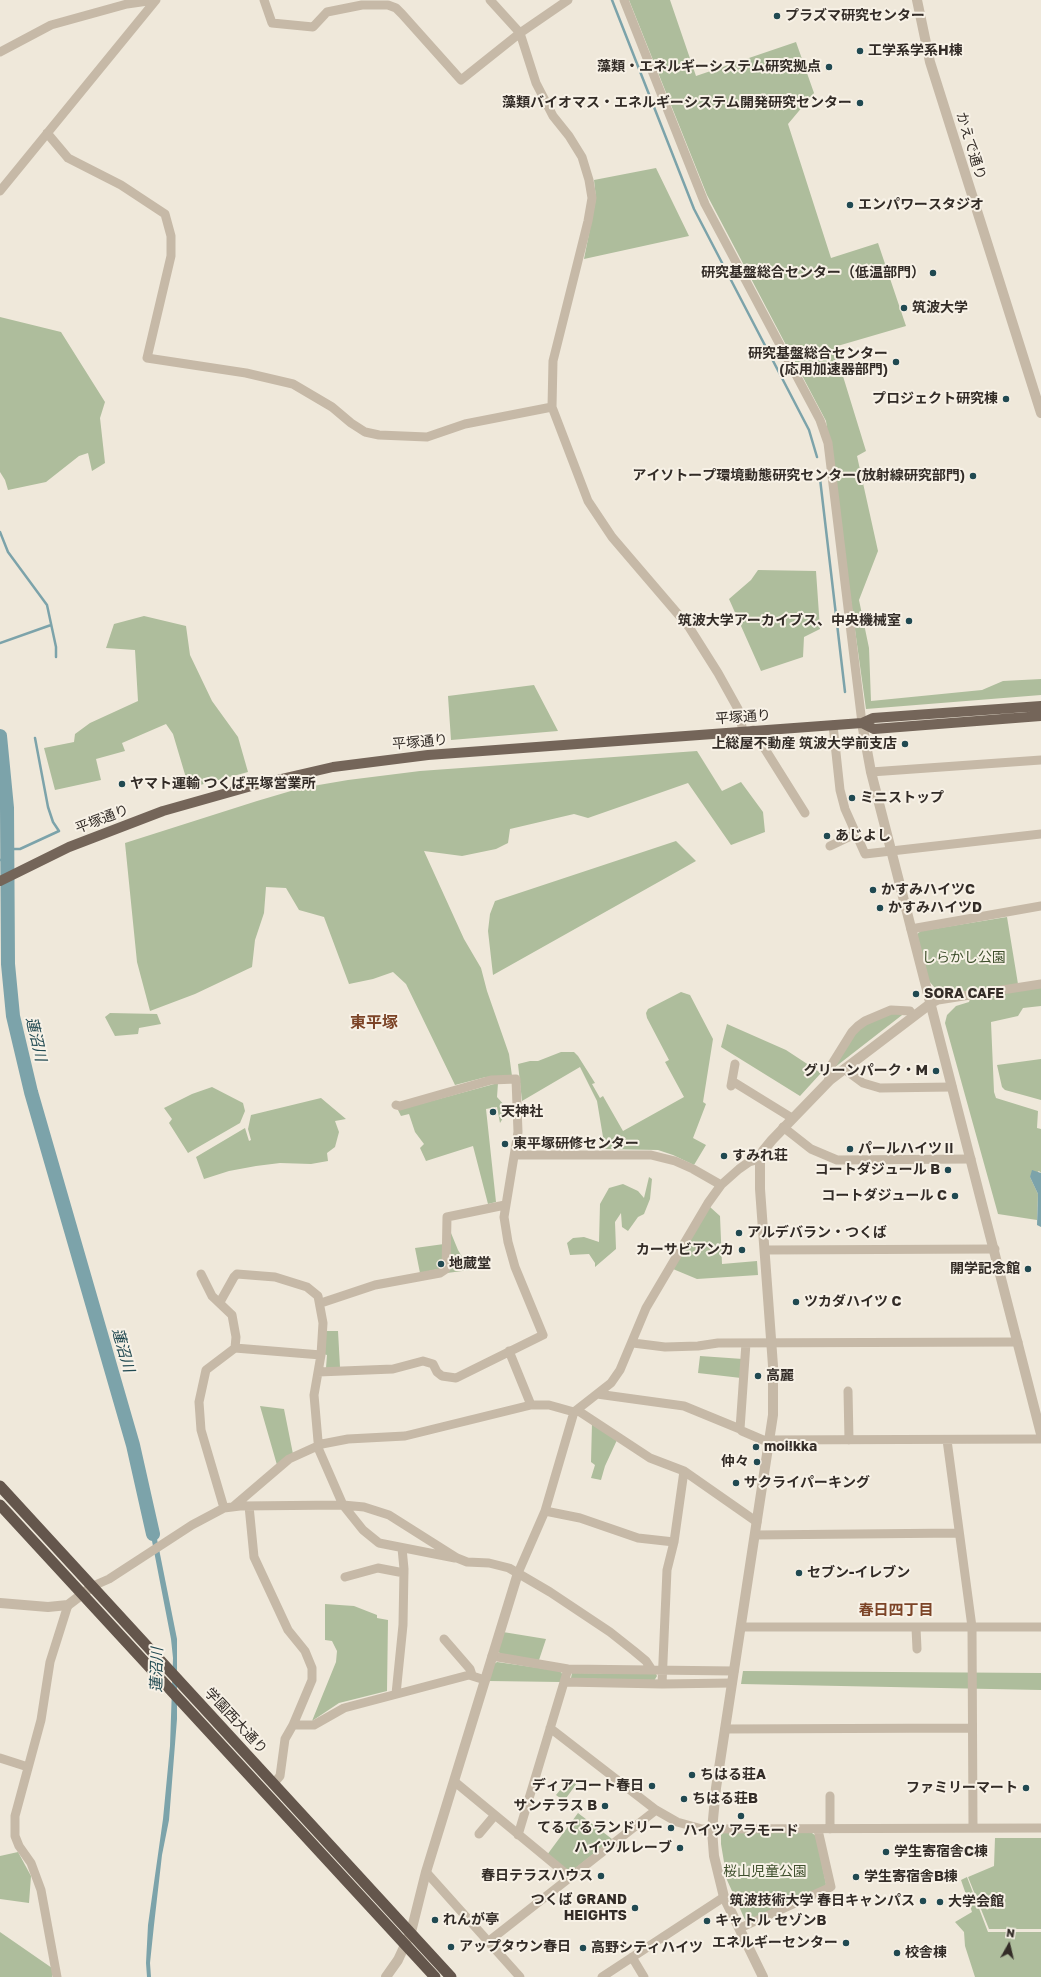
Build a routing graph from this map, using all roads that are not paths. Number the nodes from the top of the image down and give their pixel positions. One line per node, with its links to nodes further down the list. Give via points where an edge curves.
1 (155, 0): 8 (street, via 127,4 51,25); 9 (street)
2 (264, 0): 7 (street, via 272,23 313,27 327,12 362,5 388,5 396,8 461,80)
3 (490, 0): 7 (street)
4 (568, 0): 7 (street)
5 (624, 0): 15 (street, via 705,204 820,420 828,442)
6 (917, 0): 12 (street, かえで通り, via 930,62)
7 (520, 33): 11 (street, via 536,83 552,116 582,157 592,198 553,362)
8 (0, 52)
9 (46, 133): 10 (street); 11 (street, via 68,158 121,185 165,214 171,236 171,256 147,358 246,373 293,384 332,407 351,424 365,432 379,435 427,437 465,424)
10 (0, 191)
11 (552, 407): 17 (street, via 588,501 612,537 689,627 738,709)
12 (1041, 413)
13 (1041, 706): 15 (main road, 平塚通り, via 873,718)
14 (1041, 716): 15 (main road, 平塚通り, via 874,729)
15 (862, 723): 16 (main road, 平塚通り); 19 (street)
16 (833, 725): 17 (main road, 平塚通り); 21 (street, via 840,790)
17 (748, 731): 20 (street); 25 (main road, 平塚通り, via 428,755 333,767 255,784 163,811 69,847)
18 (1041, 760): 19 (street)
19 (872, 772): 24 (street)
20 (805, 813)
21 (855, 834): 23 (street); 24 (street, via 865,854)
22 (1041, 834): 24 (street)
23 (830, 846)
24 (892, 851): 27 (street)
25 (1, 880)
26 (1041, 906): 27 (street)
27 (911, 929): 29 (street)
28 (1041, 984): 29 (street, via 938,1000)
29 (930, 1004): 30 (street); 34 (street)
30 (913, 1016): 32 (street); 33 (street, via 910,1012 891,1010 858,1026 829,1069 827,1074)
31 (735, 1064): 36 (street, via 732,1084)
32 (844, 1069): 33 (street); 34 (street, via 863,1083 880,1088)
33 (830, 1080): 36 (street)
34 (952, 1087): 40 (street)
35 (396, 1105): 38 (street, via 491,1080 516,1078 518,1132)
36 (792, 1118): 37 (street)
37 (783, 1127): 39 (street, via 763,1151); 40 (street, via 811,1149 837,1160)
38 (515, 1155): 41 (street, via 651,1155 675,1161); 42 (street)
39 (760, 1159): 41 (street, via 748,1162); 44 (street)
40 (971, 1159): 43 (street)
41 (721, 1186): 48 (street, via 708,1203 646,1308)
42 (505, 1205): 47 (street, via 447,1217 446,1269 440,1273 375,1284); 53 (street, via 504,1217 512,1258 543,1332 541,1337)
43 (995, 1249): 44 (street); 49 (street)
44 (765, 1250): 51 (street)
45 (201, 1274): 46 (street, via 212,1296)
46 (220, 1302): 47 (street, via 234,1277 245,1274 275,1277 307,1287 318,1296); 52 (street, via 232,1315)
47 (321, 1303): 54 (street)
48 (633, 1342): 50 (street, via 665,1348); 57 (street, via 612,1383)
49 (1018, 1342): 51 (street); 61 (street)
50 (746, 1343): 51 (street); 60 (street)
51 (772, 1343): 65 (street, via 774,1386)
52 (235, 1348): 54 (street); 73 (street, via 206,1370 199,1402 201,1430)
53 (509, 1351): 55 (street, via 456,1378 442,1376 433,1364 423,1361 393,1368); 58 (street)
54 (321, 1355): 55 (street)
55 (318, 1372): 66 (street, via 314,1394)
56 (848, 1391): 63 (street)
57 (597, 1394): 59 (street); 60 (street, via 684,1406)
58 (531, 1405): 59 (street, via 549,1405); 66 (street, via 405,1436 348,1439)
59 (575, 1411): 67 (street, via 650,1458); 74 (street)
60 (740, 1429): 65 (street, via 742,1432)
61 (1041, 1434)
62 (1041, 1439): 64 (street)
63 (849, 1440): 64 (street); 65 (street)
64 (947, 1440): 76 (street)
65 (770, 1441): 75 (street)
66 (318, 1446): 70 (street); 71 (street, via 289,1459)
67 (684, 1471): 75 (street); 78 (street)
68 (0, 1486): 84 (highway, 学園西大通り)
69 (0, 1505): 85 (highway, 学園西大通り)
70 (343, 1505): 72 (street); 79 (street, via 370,1537 379,1543); 80 (street, via 379,1511 400,1521)
71 (234, 1506): 72 (street); 73 (street)
72 (249, 1506): 105 (street, via 254,1557 288,1630 305,1651 312,1668 312,1680)
73 (224, 1508): 84 (street, via 109,1579)
74 (545, 1511): 78 (street, via 586,1520 638,1538); 82 (street)
75 (757, 1522): 77 (street)
76 (959, 1533): 77 (street); 89 (street)
77 (756, 1535): 88 (street)
78 (674, 1542): 97 (street, via 667,1570)
79 (402, 1548): 80 (street); 81 (street)
80 (457, 1558): 82 (street, via 467,1562 497,1564)
81 (404, 1573): 83 (street, via 378,1568); 104 (street, via 403,1625)
82 (518, 1574): 94 (street); 96 (street, via 610,1632 646,1661)
83 (345, 1577)
84 (93, 1586): 85 (street); 112 (highway, 学園西大通り)
85 (82, 1594): 87 (street); 129 (highway, 学園西大通り)
86 (0, 1603): 87 (street, via 48,1607)
87 (68, 1605): 110 (street, via 50,1662 41,1720)
88 (741, 1627): 91 (street); 98 (street)
89 (972, 1627): 90 (street); 91 (street); 107 (street)
90 (1041, 1627)
91 (916, 1628): 93 (street)
92 (444, 1639): 99 (street, via 470,1669)
93 (917, 1649)
94 (492, 1656): 95 (street); 100 (street)
95 (568, 1669): 96 (street); 101 (street)
96 (652, 1670): 97 (street)
97 (663, 1671): 98 (street); 103 (street)
98 (734, 1671): 102 (street)
99 (472, 1675): 100 (street); 104 (street)
100 (485, 1680): 111 (street)
101 (564, 1682): 103 (street); 106 (street)
102 (732, 1683): 103 (street); 108 (street)
103 (662, 1684)
104 (396, 1694): 105 (street, via 344,1708 314,1725)
105 (294, 1725): 112 (street, via 285,1739 280,1776)
106 (550, 1728): 114 (street); 122 (street)
107 (972, 1728): 108 (street); 116 (street)
108 (725, 1729): 119 (street, via 713,1804)
109 (0, 1758): 110 (street)
110 (28, 1767): 131 (street, via 15,1816 15,1836 31,1863 41,1890)
111 (455, 1782): 115 (street); 123 (street)
112 (274, 1783): 127 (highway, 学園西大通り)
113 (830, 1796): 118 (street)
114 (656, 1810): 119 (street, via 686,1826); 124 (street)
115 (494, 1815): 121 (street); 122 (street)
116 (973, 1828): 117 (street); 118 (street)
117 (1041, 1828)
118 (830, 1829): 120 (street)
119 (712, 1830): 120 (street); 125 (street, via 714,1856)
120 (818, 1830): 126 (street, via 831,1887)
121 (478, 1834)
122 (518, 1835): 124 (street)
123 (426, 1872): 127 (street); 128 (street)
124 (570, 1877): 128 (street)
125 (724, 1897): 126 (street); 130 (street)
126 (740, 1928): 138 (street)
127 (411, 1932): 129 (street); 134 (highway, 学園西大通り)
128 (489, 1941): 135 (street)
129 (406, 1945): 132 (street); 133 (highway, 学園西大通り)
130 (632, 1957): 136 (street); 137 (street)
131 (57, 1977)
132 (386, 1977)
133 (435, 1977)
134 (451, 1977)
135 (520, 1977)
136 (602, 1977)
137 (644, 1977)
138 (763, 1977)

